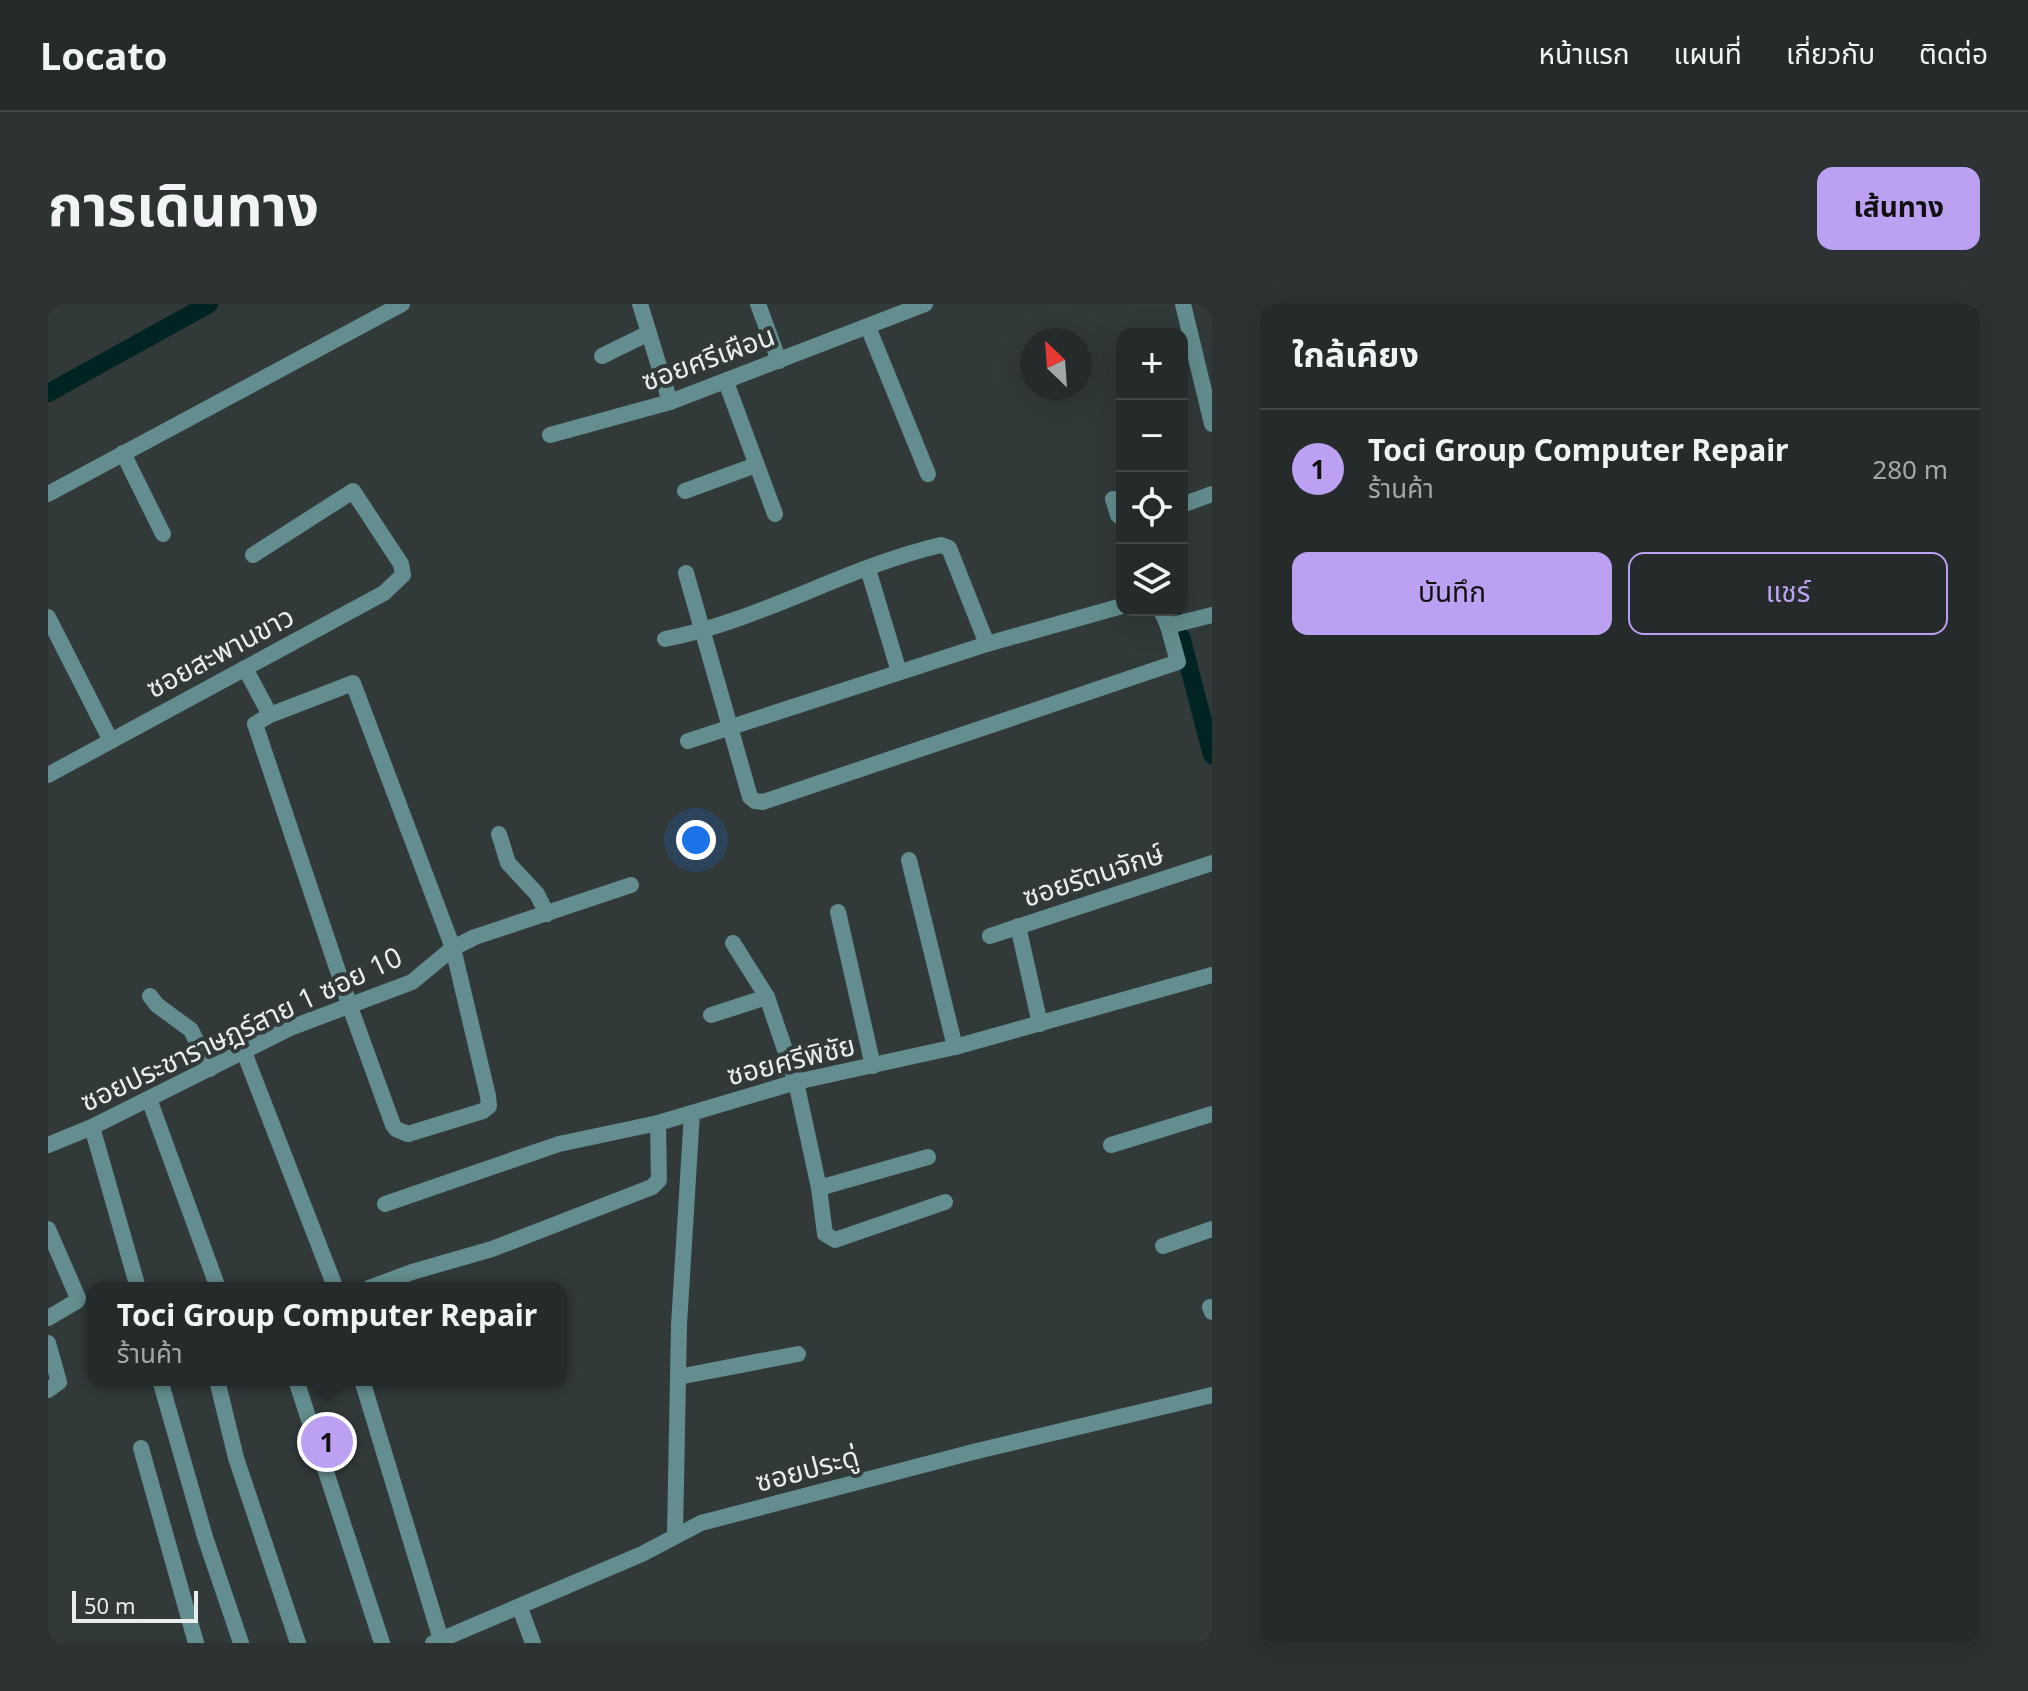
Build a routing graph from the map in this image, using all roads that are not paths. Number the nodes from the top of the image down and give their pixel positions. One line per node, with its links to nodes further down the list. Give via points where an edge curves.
1 (402, 304): 14 (street)
2 (640, 304): 7 (street)
3 (758, 304): 9 (street)
4 (925, 304): 6 (street, ซอยศรีเผือน)
5 (1183, 304): 12 (street)
6 (868, 327): 9 (street, ซอยศรีเผือน); 16 (street)
7 (649, 333): 8 (street); 11 (street)
8 (602, 356)
9 (779, 361): 10 (street, ซอยศรีเผือน)
10 (726, 382): 11 (street, ซอยศรีเผือน); 15 (street)
11 (670, 402): 13 (street, ซอยศรีเผือน)
12 (1212, 424)
13 (550, 435)
14 (123, 453): 18 (street); 24 (street)
15 (756, 465): 17 (street); 23 (street)
16 (928, 474)
17 (685, 491)
18 (48, 494)
19 (1212, 494): 21 (street)
20 (1113, 499): 22 (street)
21 (1188, 503)
22 (1116, 509)
23 (775, 514)
24 (163, 534)
25 (253, 555): 36 (street, ซอยสะพานขาว, via 353,491 403,575 384,593)
26 (868, 569): 33 (street); 35 (street, via 941,545 949,548); 37 (street)
27 (686, 573): 33 (street)
28 (1116, 608): 35 (street)
29 (1212, 615): 32 (street)
30 (1164, 616): 32 (street)
31 (48, 617): 40 (street)
32 (1168, 626): 39 (street, via 1178,662 763,802 750,797)
33 (702, 632): 34 (street); 39 (street)
34 (665, 639)
35 (987, 644): 37 (street)
36 (245, 668): 38 (street); 40 (street, ซอยสะพานขาว)
37 (899, 672): 39 (street)
38 (270, 715): 52 (street, via 353,683); 56 (street, via 255,724)
39 (729, 729): 41 (street)
40 (111, 741): 42 (street, ซอยสะพานขาว)
41 (688, 741)
42 (48, 775)
43 (499, 834): 48 (street, via 508,863 537,894)
44 (909, 860): 59 (street)
45 (1212, 863): 49 (street, ซอยรัตนจักษ์)
46 (631, 885): 48 (street, ซอยประชาราษฎร์สาย 1 ซอย 10)
47 (838, 912): 61 (street)
48 (547, 914): 52 (street, ซอยประชาราษฎร์สาย 1 ซอย 10)
49 (1018, 926): 50 (street, ซอยรัตนจักษ์); 58 (street)
50 (990, 936)
51 (733, 943): 55 (street)
52 (453, 948): 56 (street, ซอยประชาราษฎร์สาย 1 ซอย 10, via 412,982); 56 (street, via 488,1096 489,1106 483,1111 418,1132 396,1129)
53 (1212, 975): 58 (street, ซอยศรีพิชัย)
54 (150, 996): 62 (street, via 191,1030)
55 (767, 997): 57 (street); 63 (street)
56 (349, 1004): 60 (street, ซอยประชาราษฎร์สาย 1 ซอย 10)
57 (711, 1015)
58 (1040, 1024): 59 (street, ซอยศรีพิชัย)
59 (955, 1047): 61 (street, ซอยศรีพิชัย)
60 (244, 1052): 62 (street, ซอยประชาราษฎร์สาย 1 ซอย 10); 80 (street)
61 (873, 1066): 63 (street, ซอยศรีพิชัย)
62 (210, 1069): 64 (street, ซอยประชาราษฎร์สาย 1 ซอย 10)
63 (796, 1082): 65 (street, ซอยศรีพิชัย); 72 (street)
64 (149, 1099): 68 (street, ซอยประชาราษฎร์สาย 1 ซอย 10); 79 (street)
65 (692, 1113): 67 (street, ซอยศรีพิชัย); 85 (street)
66 (1212, 1114): 70 (street)
67 (658, 1123): 74 (street, ซอยศรีพิชัย, via 559,1144); 81 (street, via 659,1180 652,1187 492,1249)
68 (92, 1127): 69 (street, ซอยประชาราษฎร์สาย 1 ซอย 10); 78 (street)
69 (48, 1145)
70 (1111, 1145)
71 (928, 1157): 72 (street)
72 (819, 1188): 73 (street, via 825,1234 835,1240)
73 (945, 1202)
74 (385, 1204)
75 (48, 1229): 82 (street, via 78,1298)
76 (1212, 1229): 77 (street)
77 (1163, 1246)
78 (136, 1282)
79 (216, 1282)
80 (333, 1282)
81 (385, 1282)
82 (48, 1318)
83 (48, 1343): 90 (street, via 59,1377 57,1386)
84 (798, 1354): 85 (street)
85 (678, 1377): 93 (street)
86 (163, 1386): 95 (street)
87 (218, 1386): 98 (street, via 236,1458)
88 (298, 1386): 99 (street)
89 (364, 1386): 96 (street)
90 (48, 1390)
91 (1212, 1395): 93 (street, ซอยประดู่, via 973,1452 701,1523)
92 (141, 1448): 97 (street)
93 (675, 1535): 94 (street, ซอยประดู่)
94 (520, 1608): 96 (street, ซอยประดู่); 100 (street)
95 (234, 1641)
96 (439, 1642)
97 (196, 1643)
98 (298, 1643)
99 (382, 1643)
100 (533, 1643)

